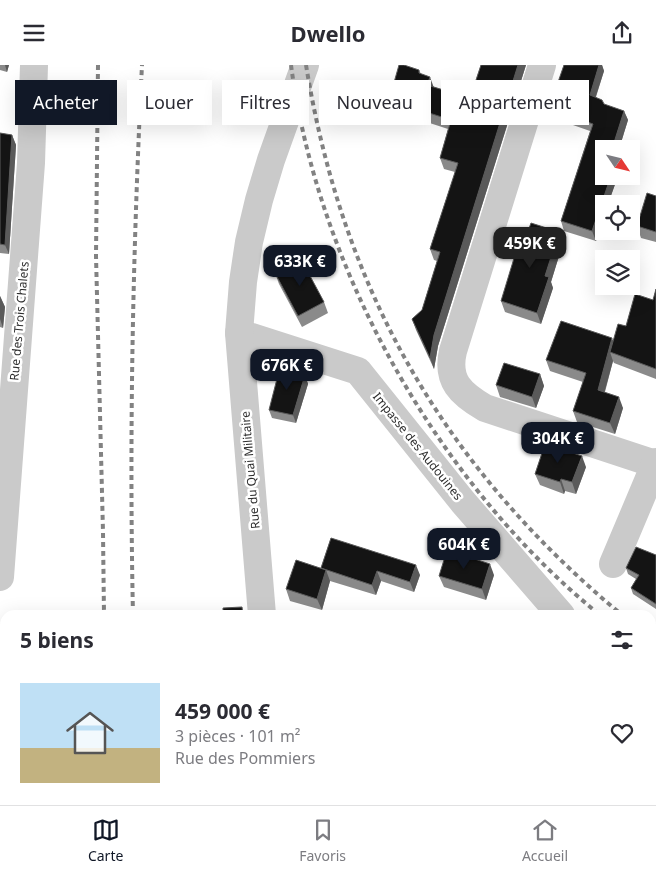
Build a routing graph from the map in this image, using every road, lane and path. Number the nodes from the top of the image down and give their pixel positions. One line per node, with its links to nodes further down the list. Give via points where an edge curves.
1 (34, 65): 6 (street, Rue des Trois Chalets, via 32,163)
2 (305, 65): 4 (street, Rue du Quai Militaire, via 259,200 243,281)
3 (542, 65): 5 (street, via 453,351 452,375 469,399 485,408)
4 (239, 333): 9 (street, Rue du Quai Militaire); 10 (street, Impasse des Audouines, via 358,371 463,502)
5 (656, 463): 7 (street)
6 (3, 485): 8 (street, Rue des Trois Chalets)
7 (613, 564)
8 (0, 577)
9 (262, 610)
10 (557, 610)

